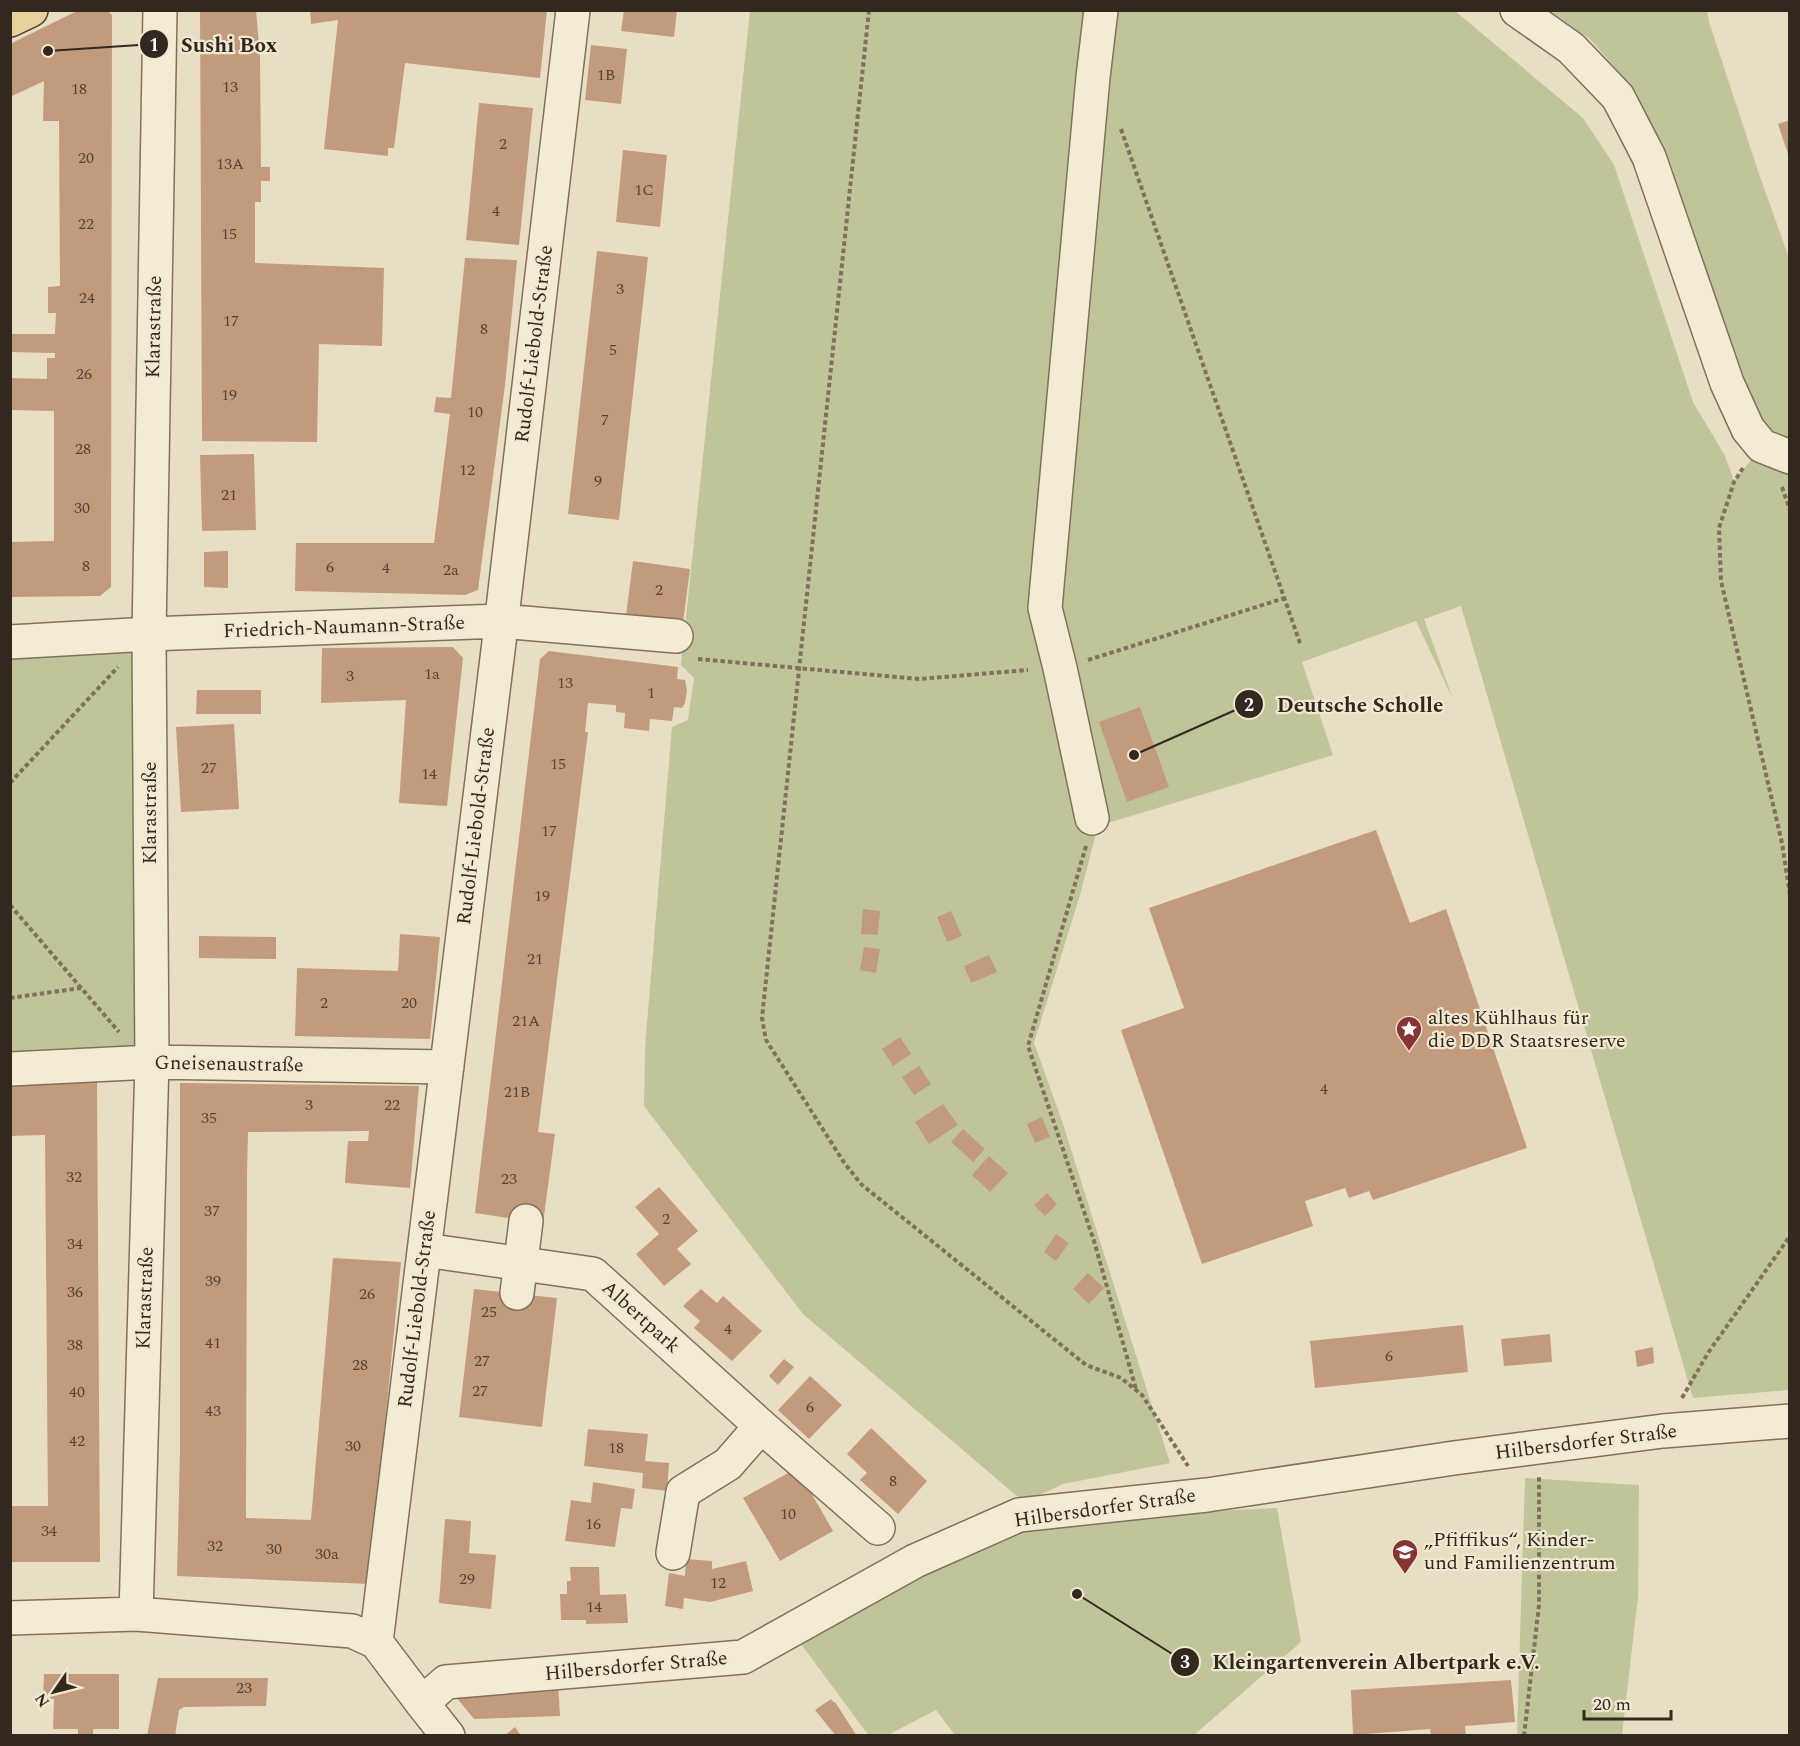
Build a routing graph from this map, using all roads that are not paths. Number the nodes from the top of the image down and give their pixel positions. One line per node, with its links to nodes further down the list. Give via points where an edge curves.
1 (31, 10): 6 (main road)
2 (160, 10): 9 (street, Klarastraße)
3 (573, 10): 8 (street, Rudolf-Liebold-Straße)
4 (1101, 10): 12 (street, via 1045,608)
5 (1516, 10): 7 (street, via 1571,48 1618,97 1649,157 1727,383 1748,429)
6 (10, 20)
7 (1776, 451)
8 (501, 621): 9 (street, Friedrich-Naumann-Straße); 10 (street, Friedrich-Naumann-Straße); 14 (street, Rudolf-Liebold-Straße)
9 (149, 634): 11 (street, Friedrich-Naumann-Straße); 13 (street, Klarastraße)
10 (676, 636)
11 (10, 642)
12 (1092, 818)
13 (152, 1062): 14 (street, Gneisenaustraße); 15 (street, Gneisenaustraße); 23 (street, Klarastraße)
14 (447, 1067): 17 (street, Rudolf-Liebold-Straße)
15 (10, 1070)
16 (526, 1221): 18 (street)
17 (425, 1250): 18 (street, Albertpark); 25 (street, Rudolf-Liebold-Straße)
18 (518, 1278): 20 (street, Albertpark, via 593,1274)
19 (1790, 1421): 26 (street, Hilbersdorfer Straße, via 1663,1431 1206,1495 1019,1515 915,1561 743,1657 446,1682)
20 (761, 1426): 21 (street, Albertpark); 22 (street, via 728,1464 683,1492)
21 (878, 1528)
22 (673, 1553)
23 (136, 1614): 24 (street); 25 (street, via 352,1631)
24 (10, 1618)
25 (376, 1642): 26 (street)
26 (422, 1703): 27 (street)
27 (448, 1736)

